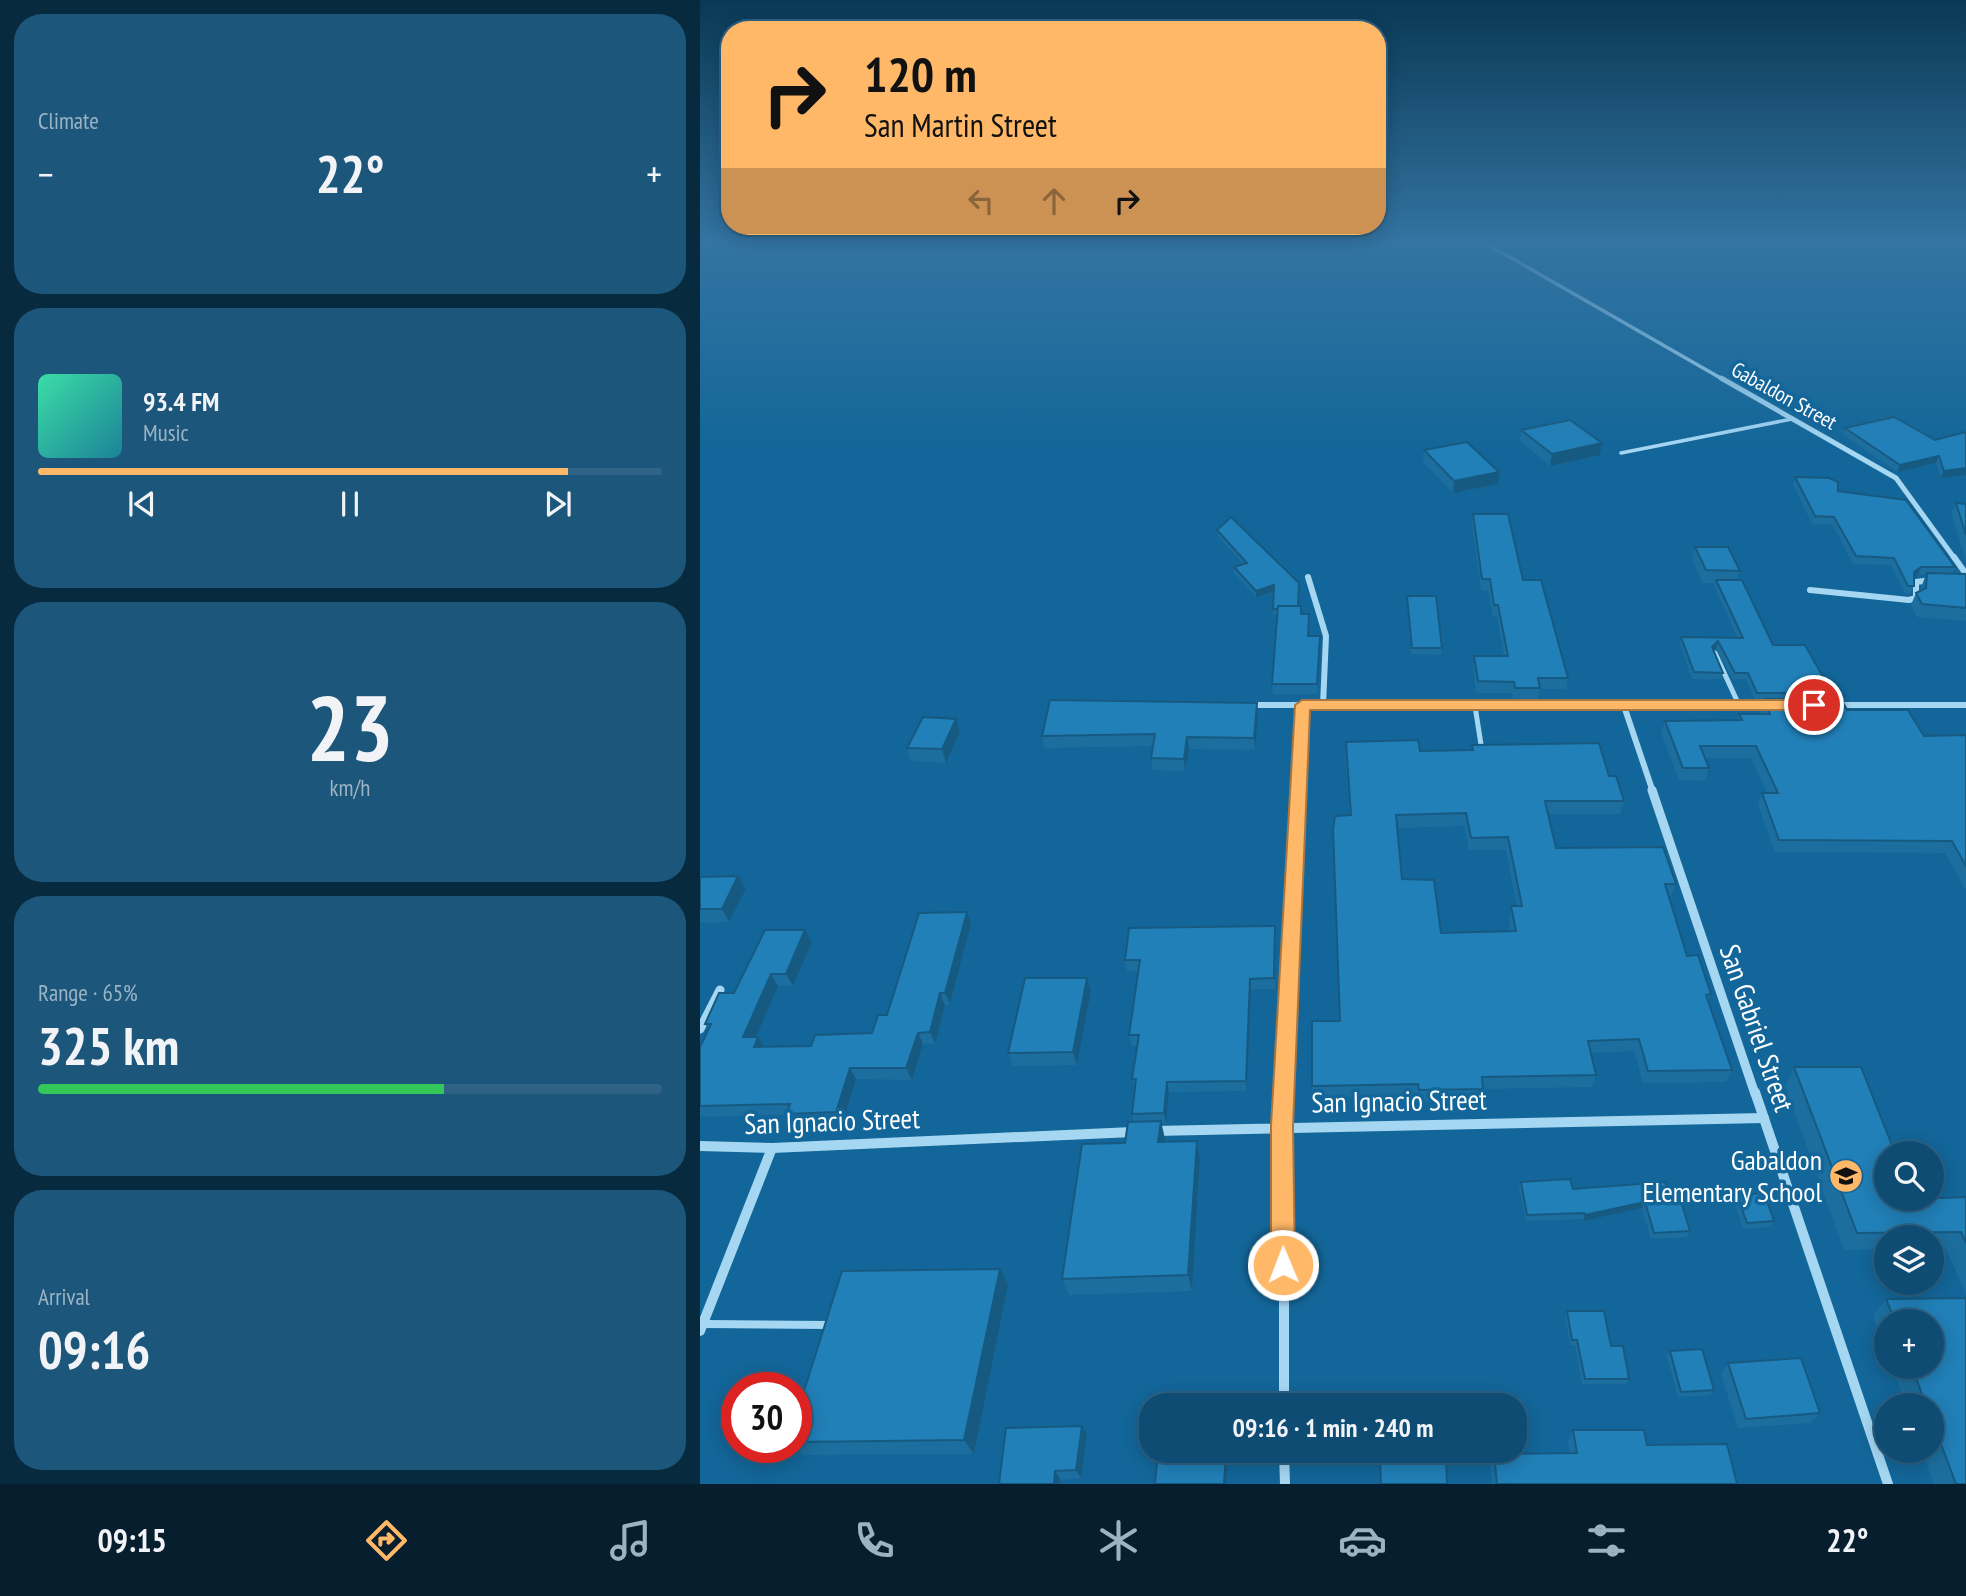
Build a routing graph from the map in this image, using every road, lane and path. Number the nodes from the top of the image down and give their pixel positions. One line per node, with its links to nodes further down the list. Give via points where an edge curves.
1 (1600, 309): 2 (street, Gabaldon Street)
2 (1792, 419): 3 (lane); 4 (street, Gabaldon Street, via 1896,478)
3 (1621, 453)
4 (1966, 574)
5 (1308, 578): 11 (street, via 1326,636)
6 (1944, 580): 7 (street, via 1921,579 1916,582 1916,597 1909,600)
7 (1811, 590)
8 (1715, 653): 12 (lane)
9 (1237, 705): 10 (street)
10 (1302, 705): 11 (street); 22 (street)
11 (1323, 705): 16 (street)
12 (1738, 705): 13 (street); 17 (street)
13 (1779, 705)
14 (1832, 705): 15 (street)
15 (1966, 705)
16 (1475, 706): 17 (street); 18 (lane)
17 (1624, 706): 21 (street, San Gabriel Street)
18 (1482, 753)
19 (720, 990): 20 (street)
20 (700, 1029)
21 (1764, 1118): 22 (street, San Ignacio Street); 30 (street, San Gabriel Street)
22 (1282, 1126): 24 (street, San Ignacio Street); 27 (street)
23 (700, 1146): 24 (street, San Ignacio Street)
24 (772, 1148): 26 (street)
25 (832, 1325): 26 (lane)
26 (701, 1327)
27 (1284, 1393)
28 (1284, 1463): 29 (street)
29 (1285, 1484)
30 (1888, 1484)

